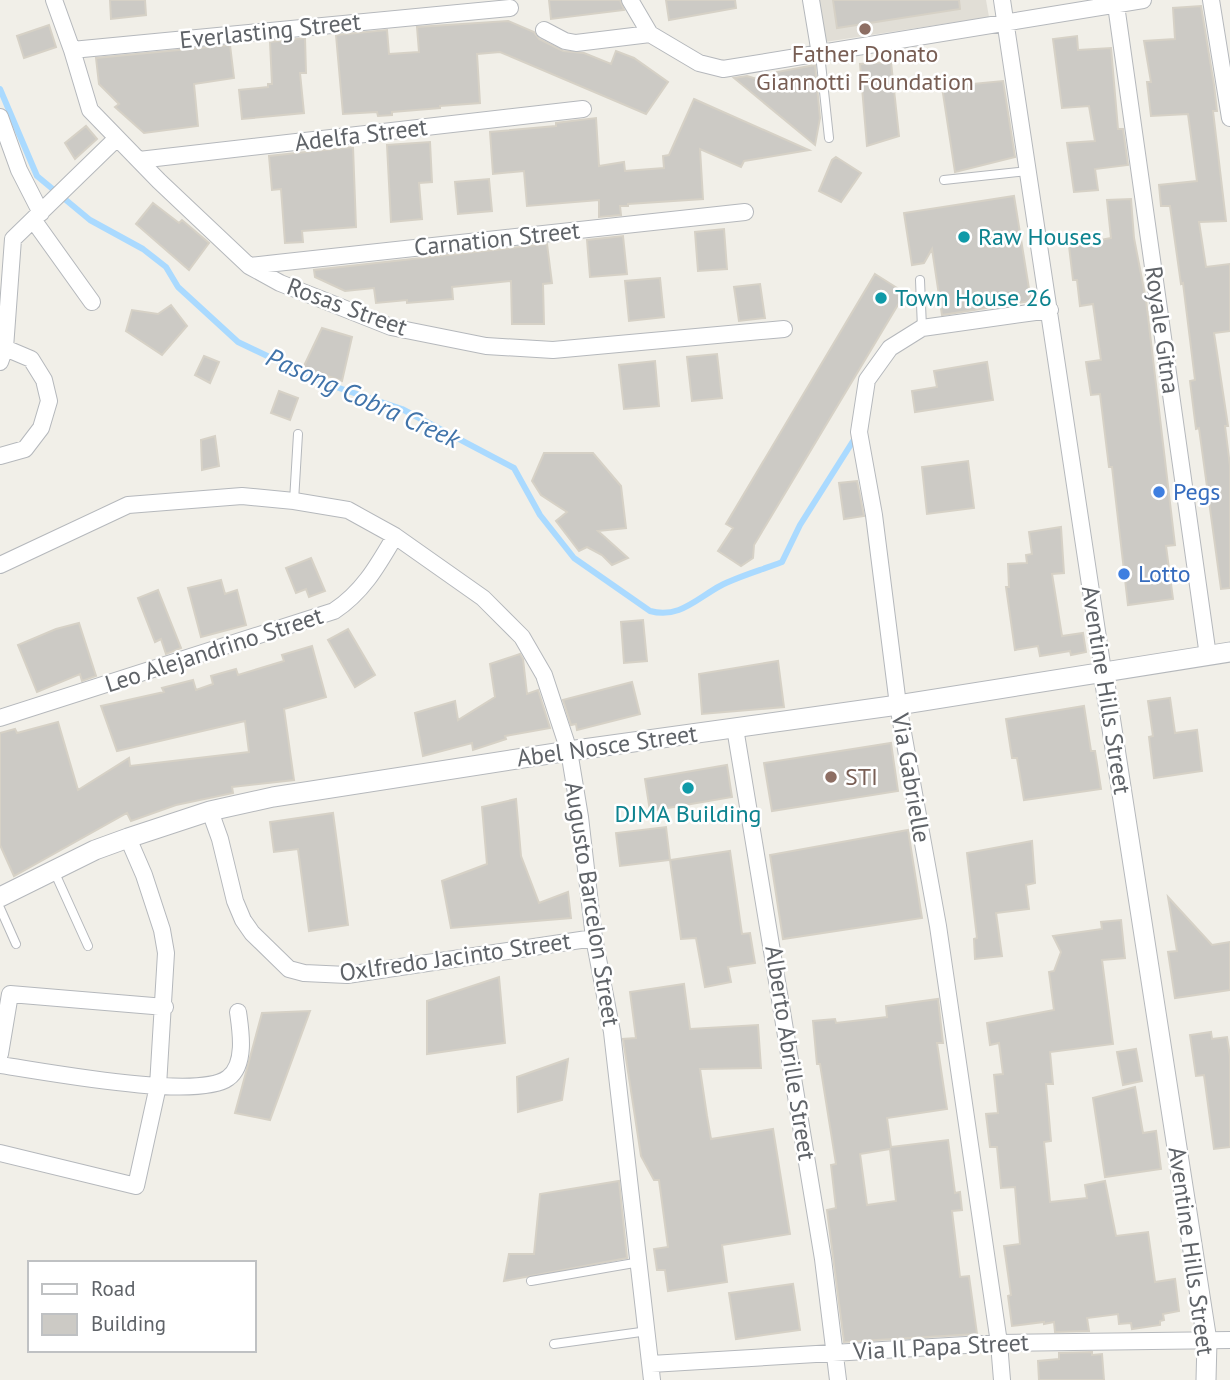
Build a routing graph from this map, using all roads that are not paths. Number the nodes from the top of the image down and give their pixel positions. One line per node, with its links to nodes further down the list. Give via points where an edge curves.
1 (54, 0): 12 (street, Rosas Street)
2 (630, 0): 11 (street)
3 (811, 0): 13 (street)
4 (1002, 0): 9 (street, Aventine Hills Street)
5 (1143, 0): 7 (street)
6 (1212, 0): 16 (street)
7 (1116, 5): 9 (street); 37 (street, Royale Gitna)
8 (510, 8): 12 (street, Everlasting Street)
9 (1006, 23): 13 (street); 20 (street, Aventine Hills Street)
10 (544, 30): 11 (street, via 576,43)
11 (650, 34): 13 (street, via 699,63 723,69)
12 (72, 50): 17 (street, Rosas Street, via 90,110)
13 (820, 54): 18 (lane)
14 (583, 109): 19 (street, Adelfa Street)
15 (0, 117): 23 (street)
16 (1230, 118)
17 (117, 138): 19 (street, Rosas Street); 23 (street)
18 (829, 138)
19 (139, 160): 24 (street, Rosas Street)
20 (1029, 170): 21 (lane); 27 (street, Aventine Hills Street)
21 (944, 180)
22 (745, 212): 24 (street, Carnation Street)
23 (41, 213): 26 (street); 30 (street, via 13,239)
24 (249, 266): 29 (street, Rosas Street, via 391,327 486,346 553,350)
25 (920, 280): 28 (lane)
26 (92, 302)
27 (1050, 310): 28 (street, Via Gabrielle); 38 (street, Aventine Hills Street)
28 (922, 328): 39 (street, Via Gabrielle, via 890,348 867,380 859,432)
29 (784, 329)
30 (3, 355): 32 (street, via 31,359 44,380 49,401 41,428 25,449)
31 (298, 434): 33 (lane)
32 (0, 456)
33 (294, 501): 34 (street, Augusto Barcelon Street, via 348,510); 35 (street, Augusto Barcelon Street, via 242,496 128,505)
34 (396, 536): 40 (street, Leo Alejandrino Street, via 367,583 334,611); 42 (street, Augusto Barcelon Street, via 483,598 522,637 544,675)
35 (0, 565)
36 (1230, 653): 37 (street, Abel Nosce Street)
37 (1208, 656): 38 (street, Abel Nosce Street)
38 (1103, 671): 39 (street, Abel Nosce Street); 61 (street, Aventine Hills Street)
39 (898, 705): 41 (street, Abel Nosce Street); 62 (street, Via Gabrielle, via 938,926)
40 (0, 718)
41 (736, 728): 42 (street, Abel Nosce Street); 64 (street, Alberto Abrille Street, via 824,1259)
42 (569, 751): 43 (street, Abel Nosce Street, via 272,797); 48 (street, Augusto Barcelon Street)
43 (210, 811): 44 (street, Abel Nosce Street); 48 (street, Oxlfredo Jacinto Street, via 243,920 289,969 347,975)
44 (128, 838): 45 (street, Abel Nosce Street); 51 (street, via 162,930)
45 (54, 871): 46 (street, Abel Nosce Street); 50 (lane)
46 (0, 897)
47 (0, 908): 49 (lane)
48 (594, 938): 57 (street, Augusto Barcelon Street, via 612,1032)
49 (16, 944)
50 (88, 946)
51 (165, 1007): 53 (street, via 10,994); 55 (street)
52 (238, 1013): 55 (street, via 240,1057 228,1078 211,1084)
53 (0, 1054)
54 (0, 1065): 55 (street)
55 (158, 1086): 56 (street, via 136,1186)
56 (0, 1153)
57 (640, 1262): 58 (lane); 59 (street, Augusto Barcelon Street)
58 (531, 1281)
59 (648, 1331): 63 (lane); 65 (street, Augusto Barcelon Street)
60 (1230, 1340): 61 (street, Via Il Papa Street)
61 (1207, 1341): 62 (street, Via Il Papa Street); 68 (street, Aventine Hills Street)
62 (999, 1343): 64 (street, Via Il Papa Street); 67 (street, Via Gabrielle)
63 (554, 1344)
64 (835, 1353): 65 (street, Via Il Papa Street); 66 (street, Alberto Abrille Street)
65 (652, 1372)
66 (838, 1380)
67 (1002, 1380)
68 (1206, 1380)

